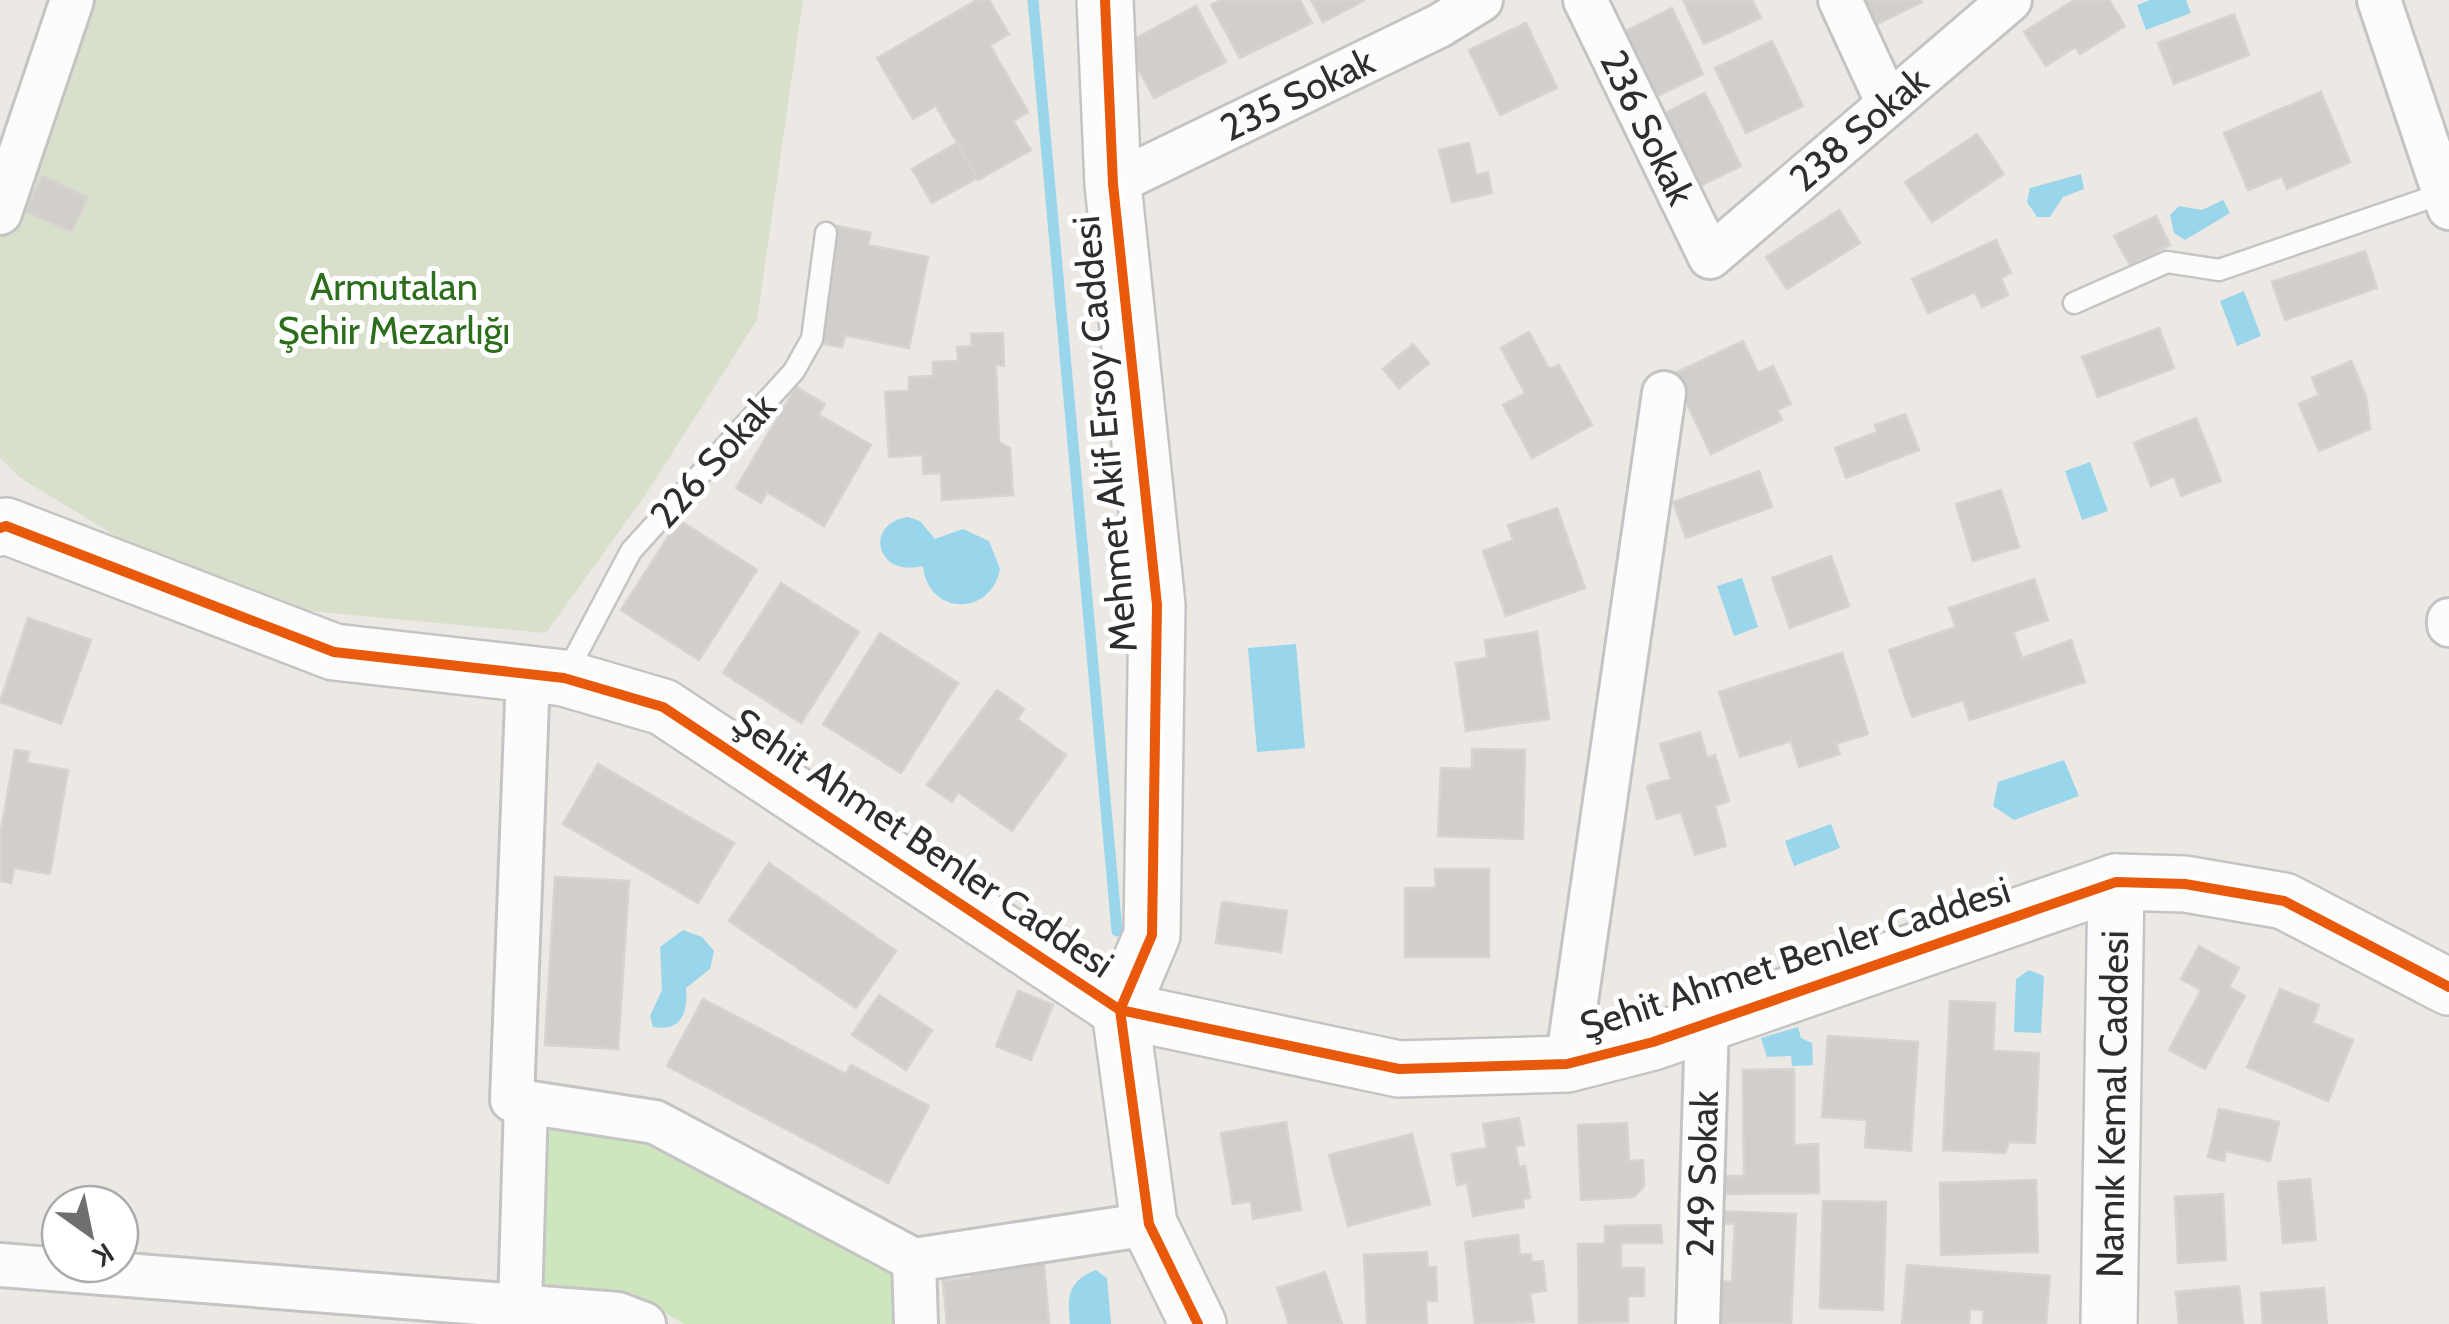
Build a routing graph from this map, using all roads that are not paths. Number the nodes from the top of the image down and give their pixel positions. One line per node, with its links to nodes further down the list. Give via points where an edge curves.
1 (72, 0): 11 (street)
2 (1105, 0): 9 (street, Mehmet Akif Ersoy Caddesi)
3 (1481, 0): 9 (street, 235 Sokak)
4 (1585, 0): 13 (street, 236 Sokak)
5 (1840, 0): 8 (street)
6 (2379, 0): 10 (street)
7 (2003, 3): 8 (street, 238 Sokak)
8 (1888, 104): 13 (street, 238 Sokak)
9 (1113, 184): 20 (street, Mehmet Akif Ersoy Caddesi, via 1157,605 1152,935)
10 (2446, 200): 14 (lane, via 2219,270 2167,262)
11 (0, 213)
12 (826, 233): 17 (lane, 226 Sokak, via 812,339 794,371 631,551)
13 (1710, 257)
14 (2074, 303)
15 (1664, 394): 22 (street)
16 (2, 520): 17 (street, Şehit Ahmet Benler Caddesi, via 334,652)
17 (546, 676): 20 (street, Şehit Ahmet Benler Caddesi, via 664,707); 23 (street, via 512,1100)
18 (2116, 882): 19 (street, Şehit Ahmet Benler Caddesi, via 2185,884 2284,901); 21 (street, Şehit Ahmet Benler Caddesi); 33 (street, Namık Kemal Caddesi)
19 (2449, 987)
20 (1120, 1010): 22 (street, Şehit Ahmet Benler Caddesi, via 1400,1069); 24 (street)
21 (1707, 1024): 22 (street, Şehit Ahmet Benler Caddesi); 32 (street, 249 Sokak)
22 (1567, 1064)
23 (526, 1102): 25 (street, via 654,1122); 28 (street)
24 (1149, 1224): 25 (street); 31 (street)
25 (914, 1260): 30 (street)
26 (0, 1265): 27 (street)
27 (270, 1307): 28 (street)
28 (520, 1307): 29 (street, via 618,1314)
29 (644, 1324)
30 (916, 1324)
31 (1198, 1324)
32 (1698, 1324)
33 (2109, 1324)

